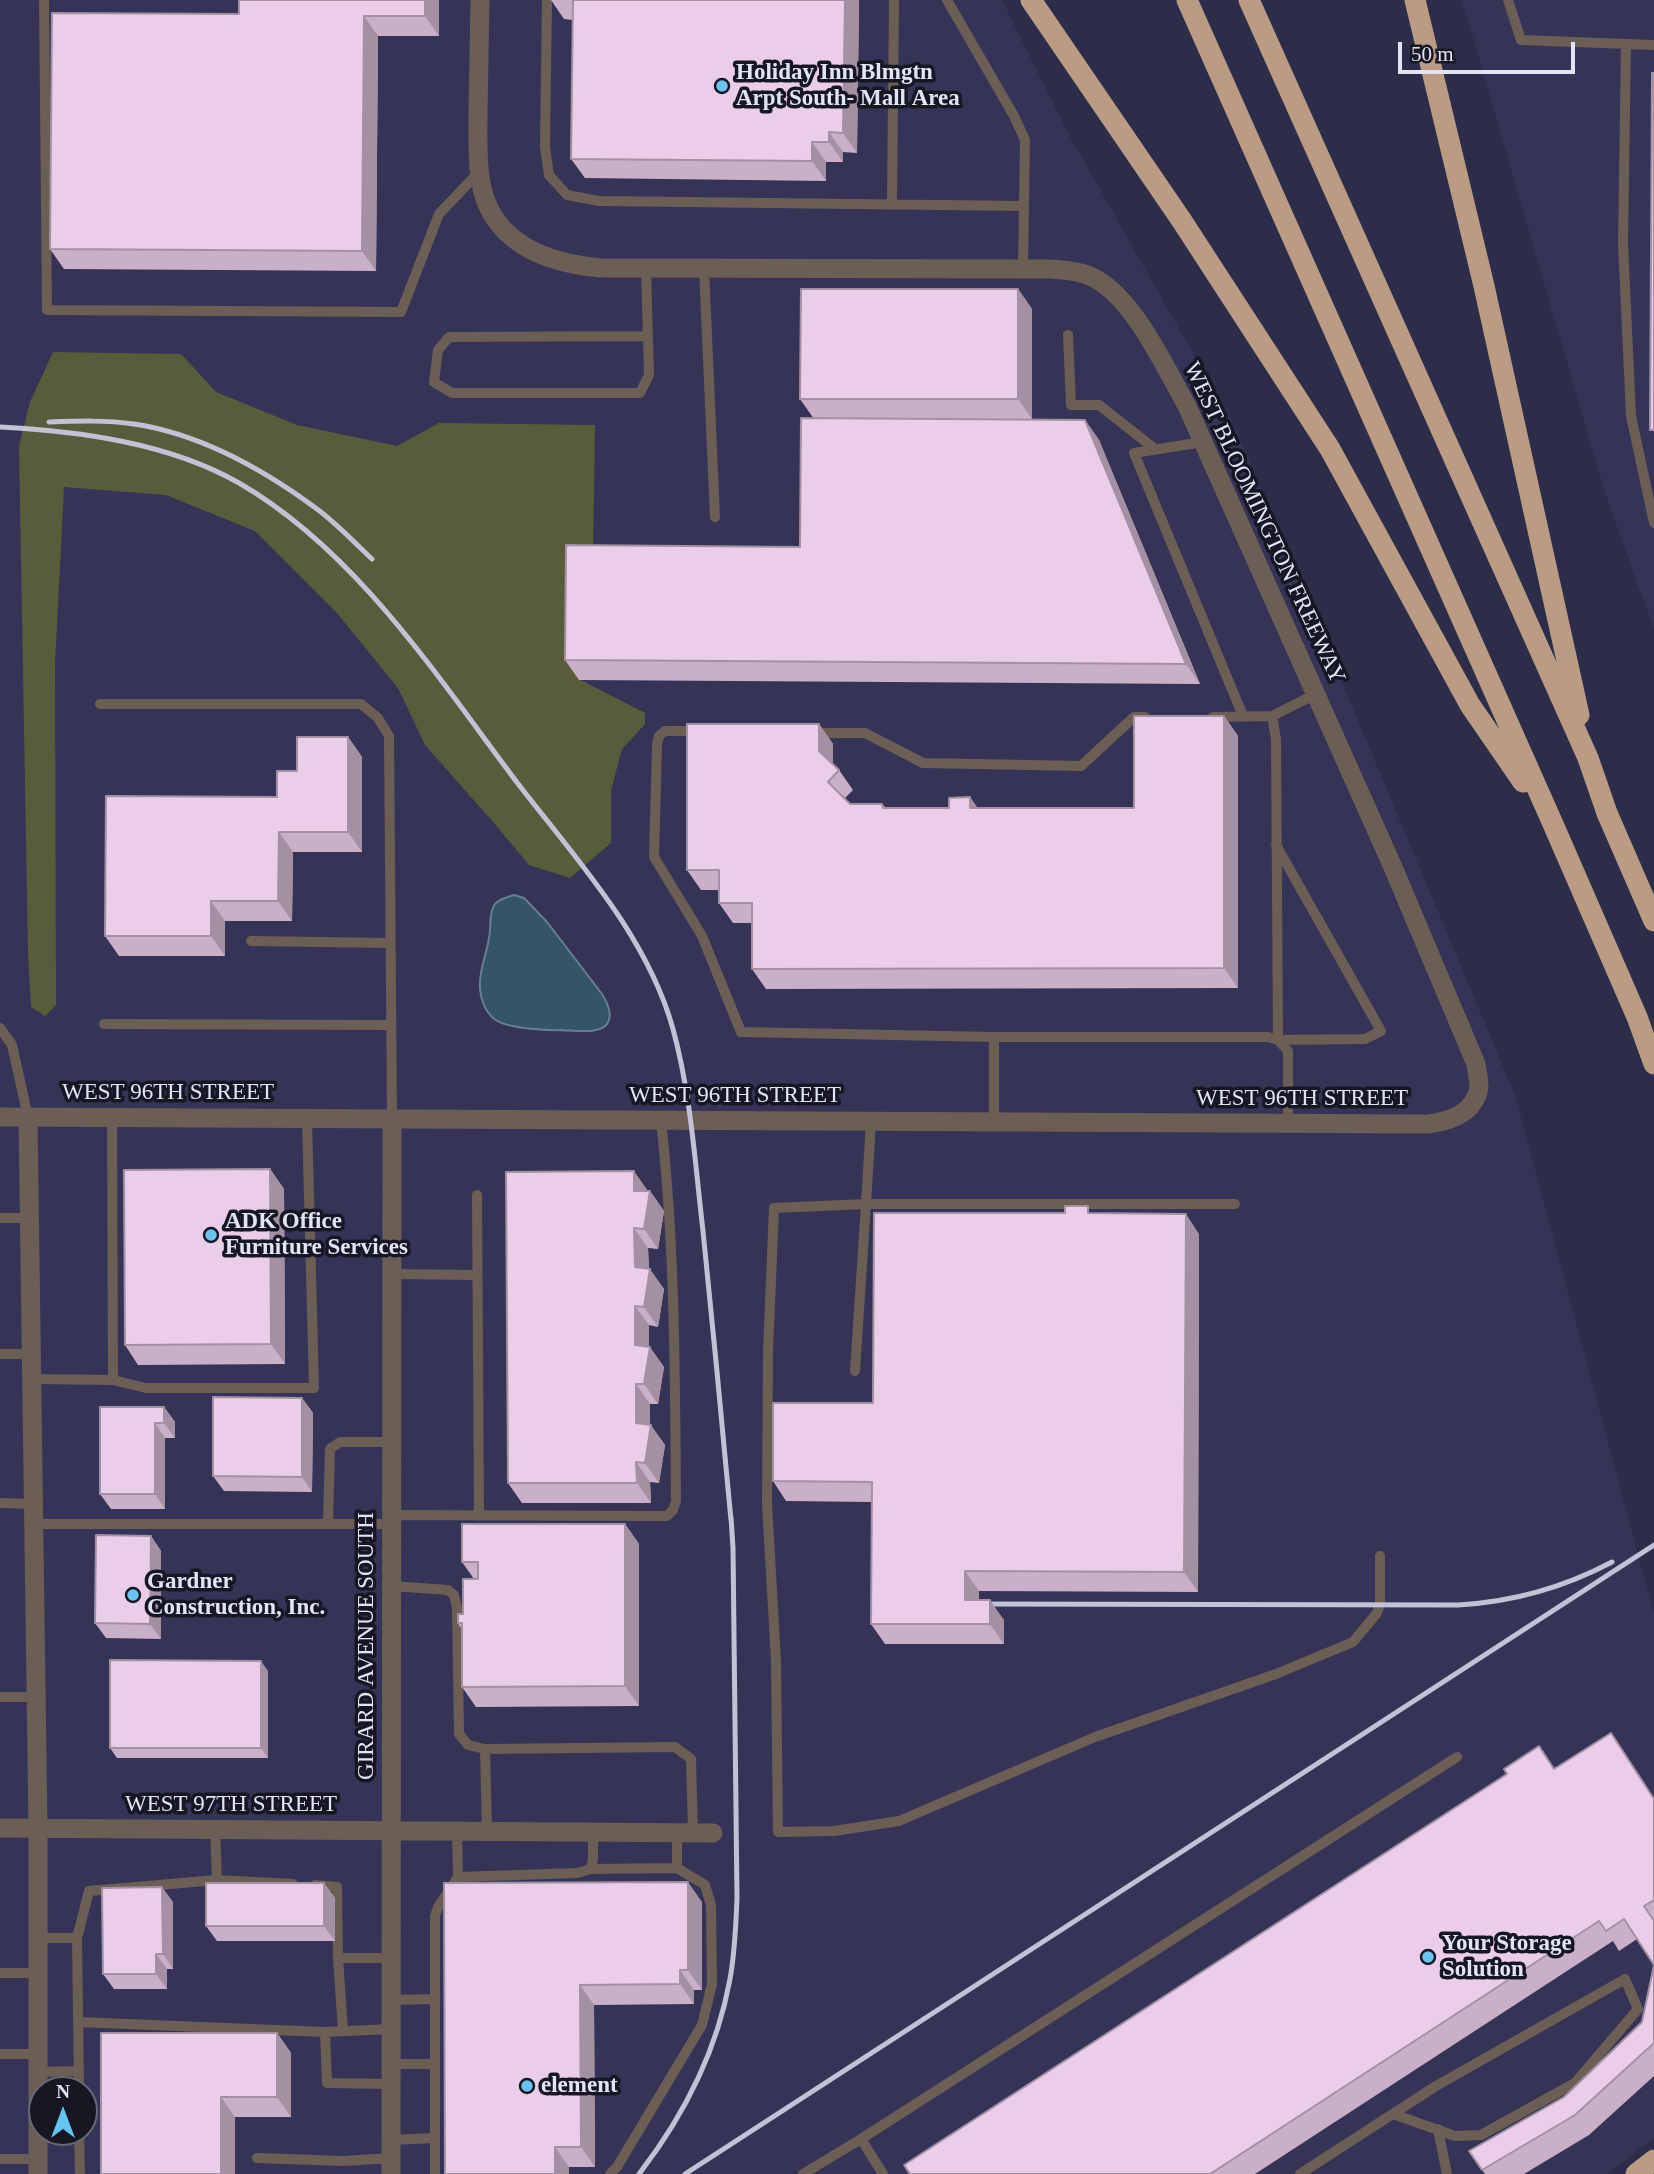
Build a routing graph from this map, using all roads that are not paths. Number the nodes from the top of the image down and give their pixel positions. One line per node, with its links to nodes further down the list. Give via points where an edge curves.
1 (44, 0): 13 (lane, via 47,310 401,312 439,214)
2 (480, 0): 13 (street, WEST BLOOMINGTON FREEWAY)
3 (547, 0): 14 (lane, via 545,147 550,174 566,195 599,201)
4 (894, 0): 14 (lane)
5 (947, 0): 15 (lane, via 1025,140)
6 (1031, 0): 34 (highway, via 1330,449 1470,705)
7 (1187, 0): 34 (highway)
8 (1249, 0): 33 (highway)
9 (1415, 0): 33 (highway, via 1484,286)
10 (1508, 0): 11 (lane, via 1521,40)
11 (1626, 44): 12 (lane); 24 (lane, via 1623,243 1631,416)
12 (1654, 45)
13 (479, 171): 16 (street, WEST BLOOMINGTON FREEWAY, via 486,202 496,220 527,248 574,266)
14 (892, 204): 15 (lane)
15 (1024, 206): 18 (lane)
16 (646, 268): 17 (street, WEST BLOOMINGTON FREEWAY); 20 (lane)
17 (704, 268): 18 (street, WEST BLOOMINGTON FREEWAY); 23 (lane)
18 (1023, 268): 21 (street, WEST BLOOMINGTON FREEWAY, via 1070,271 1093,277 1111,289 1161,359)
19 (1068, 335): 22 (lane, via 1071,405 1099,405)
20 (648, 336): 20 (lane, via 649,375 640,393 452,393 433,382 438,350 449,337)
21 (1203, 442): 22 (lane); 25 (street, WEST BLOOMINGTON FREEWAY)
22 (1155, 449): 27 (lane, via 1134,453)
23 (715, 517)
24 (1654, 523)
25 (1316, 694): 28 (lane); 45 (street, WEST BLOOMINGTON FREEWAY, via 1476,1064 1479,1086)
26 (100, 704): 38 (lane, via 361,704 378,718 388,736)
27 (1243, 716): 28 (lane); 30 (lane)
28 (1272, 716): 35 (lane)
29 (1161, 717): 32 (lane, via 1134,717 1081,766 923,763 865,733)
30 (1202, 717)
31 (705, 731): 42 (lane, via 665,731 659,736 654,857 702,936 741,1032)
32 (798, 732)
33 (1588, 758): 36 (highway)
34 (1553, 824): 44 (highway)
35 (1276, 845): 43 (lane); 43 (lane, via 1381,1031 1365,1039)
36 (1654, 921)
37 (251, 942): 38 (lane)
38 (390, 943): 40 (lane)
39 (104, 1024): 40 (lane)
40 (391, 1025): 50 (lane)
41 (0, 1028): 47 (lane, via 12,1045)
42 (993, 1037): 43 (lane); 53 (lane)
43 (1278, 1040): 54 (lane, via 1288,1051)
44 (1654, 1064)
45 (1466, 1110): 54 (street, WEST 96TH STREET, via 1428,1124)
46 (0, 1117): 47 (street, WEST 96TH STREET)
47 (28, 1117): 48 (street, WEST 96TH STREET); 59 (street)
48 (112, 1118): 49 (street, WEST 96TH STREET); 66 (lane)
49 (307, 1119): 50 (street, WEST 96TH STREET); 66 (lane, via 314,1388 146,1388)
50 (393, 1119): 51 (street, WEST 96TH STREET); 60 (street, GIRARD AVENUE SOUTH)
51 (661, 1120): 52 (street, WEST 96TH STREET); 70 (lane, via 675,1320 673,1510 667,1516)
52 (871, 1121): 53 (street, WEST 96TH STREET); 56 (lane)
53 (993, 1122): 54 (street, WEST 96TH STREET)
54 (1288, 1123)
55 (477, 1195): 61 (lane)
56 (866, 1204): 57 (lane); 64 (lane); 74 (lane, via 774,1208 767,1504 776,1661 778,1832 834,1831 899,1821 1095,1737 1353,1642 1380,1604)
57 (1235, 1204)
58 (0, 1218): 59 (lane)
59 (29, 1218): 63 (street)
60 (392, 1274): 61 (lane); 67 (street, GIRARD AVENUE SOUTH)
61 (477, 1275): 70 (lane)
62 (0, 1354): 63 (lane)
63 (31, 1354): 65 (street)
64 (855, 1371)
65 (32, 1379): 66 (lane); 69 (street)
66 (113, 1380)
67 (392, 1442): 71 (street, GIRARD AVENUE SOUTH); 72 (lane, via 340,1442 330,1449)
68 (0, 1503): 69 (lane)
69 (33, 1504): 73 (street)
70 (479, 1516): 71 (lane)
71 (392, 1519): 72 (lane); 75 (street, GIRARD AVENUE SOUTH)
72 (328, 1523): 73 (lane)
73 (34, 1524): 77 (street)
74 (1380, 1556)
75 (392, 1586): 78 (lane, via 448,1590 454,1595 459,1734 468,1745); 83 (street, GIRARD AVENUE SOUTH)
76 (0, 1697): 77 (lane)
77 (36, 1697): 81 (street)
78 (485, 1749): 85 (lane); 87 (lane, via 675,1747 691,1759)
79 (1457, 1757): 115 (lane)
80 (0, 1828): 81 (street, WEST 97TH STREET)
81 (38, 1828): 82 (street, WEST 97TH STREET); 92 (street)
82 (215, 1829): 83 (street, WEST 97TH STREET); 91 (lane)
83 (391, 1830): 84 (street, WEST 97TH STREET); 95 (street, GIRARD AVENUE SOUTH)
84 (457, 1831): 85 (street, WEST 97TH STREET); 90 (lane)
85 (487, 1831): 86 (street, WEST 97TH STREET)
86 (593, 1832): 87 (street, WEST 97TH STREET); 89 (lane)
87 (694, 1833): 88 (lane)
88 (677, 1868): 89 (lane); 125 (lane, via 705,1885 711,1905 712,1984 702,2025)
89 (590, 1869): 90 (lane)
90 (458, 1877): 98 (lane, via 435,1916)
91 (217, 1880): 93 (lane, via 89,1891); 94 (lane, via 337,1887)
92 (38, 1938): 93 (lane); 97 (street)
93 (77, 1938): 100 (lane)
94 (338, 1958): 95 (lane); 102 (lane)
95 (391, 1958): 99 (street, GIRARD AVENUE SOUTH)
96 (0, 1973): 97 (lane)
97 (38, 1973): 105 (street)
98 (435, 1998): 99 (lane); 107 (lane)
99 (391, 2000): 101 (street, GIRARD AVENUE SOUTH)
100 (78, 2022): 103 (lane); 108 (lane)
101 (391, 2029): 102 (lane); 106 (street, GIRARD AVENUE SOUTH)
102 (343, 2031): 103 (lane)
103 (325, 2032): 111 (lane, via 327,2083)
104 (0, 2054): 105 (lane)
105 (38, 2063): 108 (lane); 109 (street)
106 (391, 2064): 107 (lane); 111 (street, GIRARD AVENUE SOUTH)
107 (435, 2064): 114 (lane)
108 (78, 2071): 110 (lane)
109 (38, 2076)
110 (78, 2076)
111 (391, 2084): 118 (street, GIRARD AVENUE SOUTH)
112 (1393, 2114): 113 (lane); 113 (lane, via 1625,1979 1639,2009 1575,2082 1481,2135 1455,2136); 128 (lane)
113 (1438, 2129): 129 (lane)
114 (435, 2138): 118 (lane); 124 (lane)
115 (861, 2139): 126 (lane); 127 (lane)
116 (39, 2146): 122 (street)
117 (79, 2146): 123 (lane)
118 (391, 2157): 119 (lane, via 344,2161)
119 (257, 2158)
120 (0, 2159): 122 (lane)
121 (1654, 2160): 130 (highway)
122 (38, 2166)
123 (80, 2174)
124 (435, 2174)
125 (610, 2174)
126 (803, 2174)
127 (883, 2174)
128 (1300, 2174)
129 (1447, 2174)
130 (1636, 2174)

